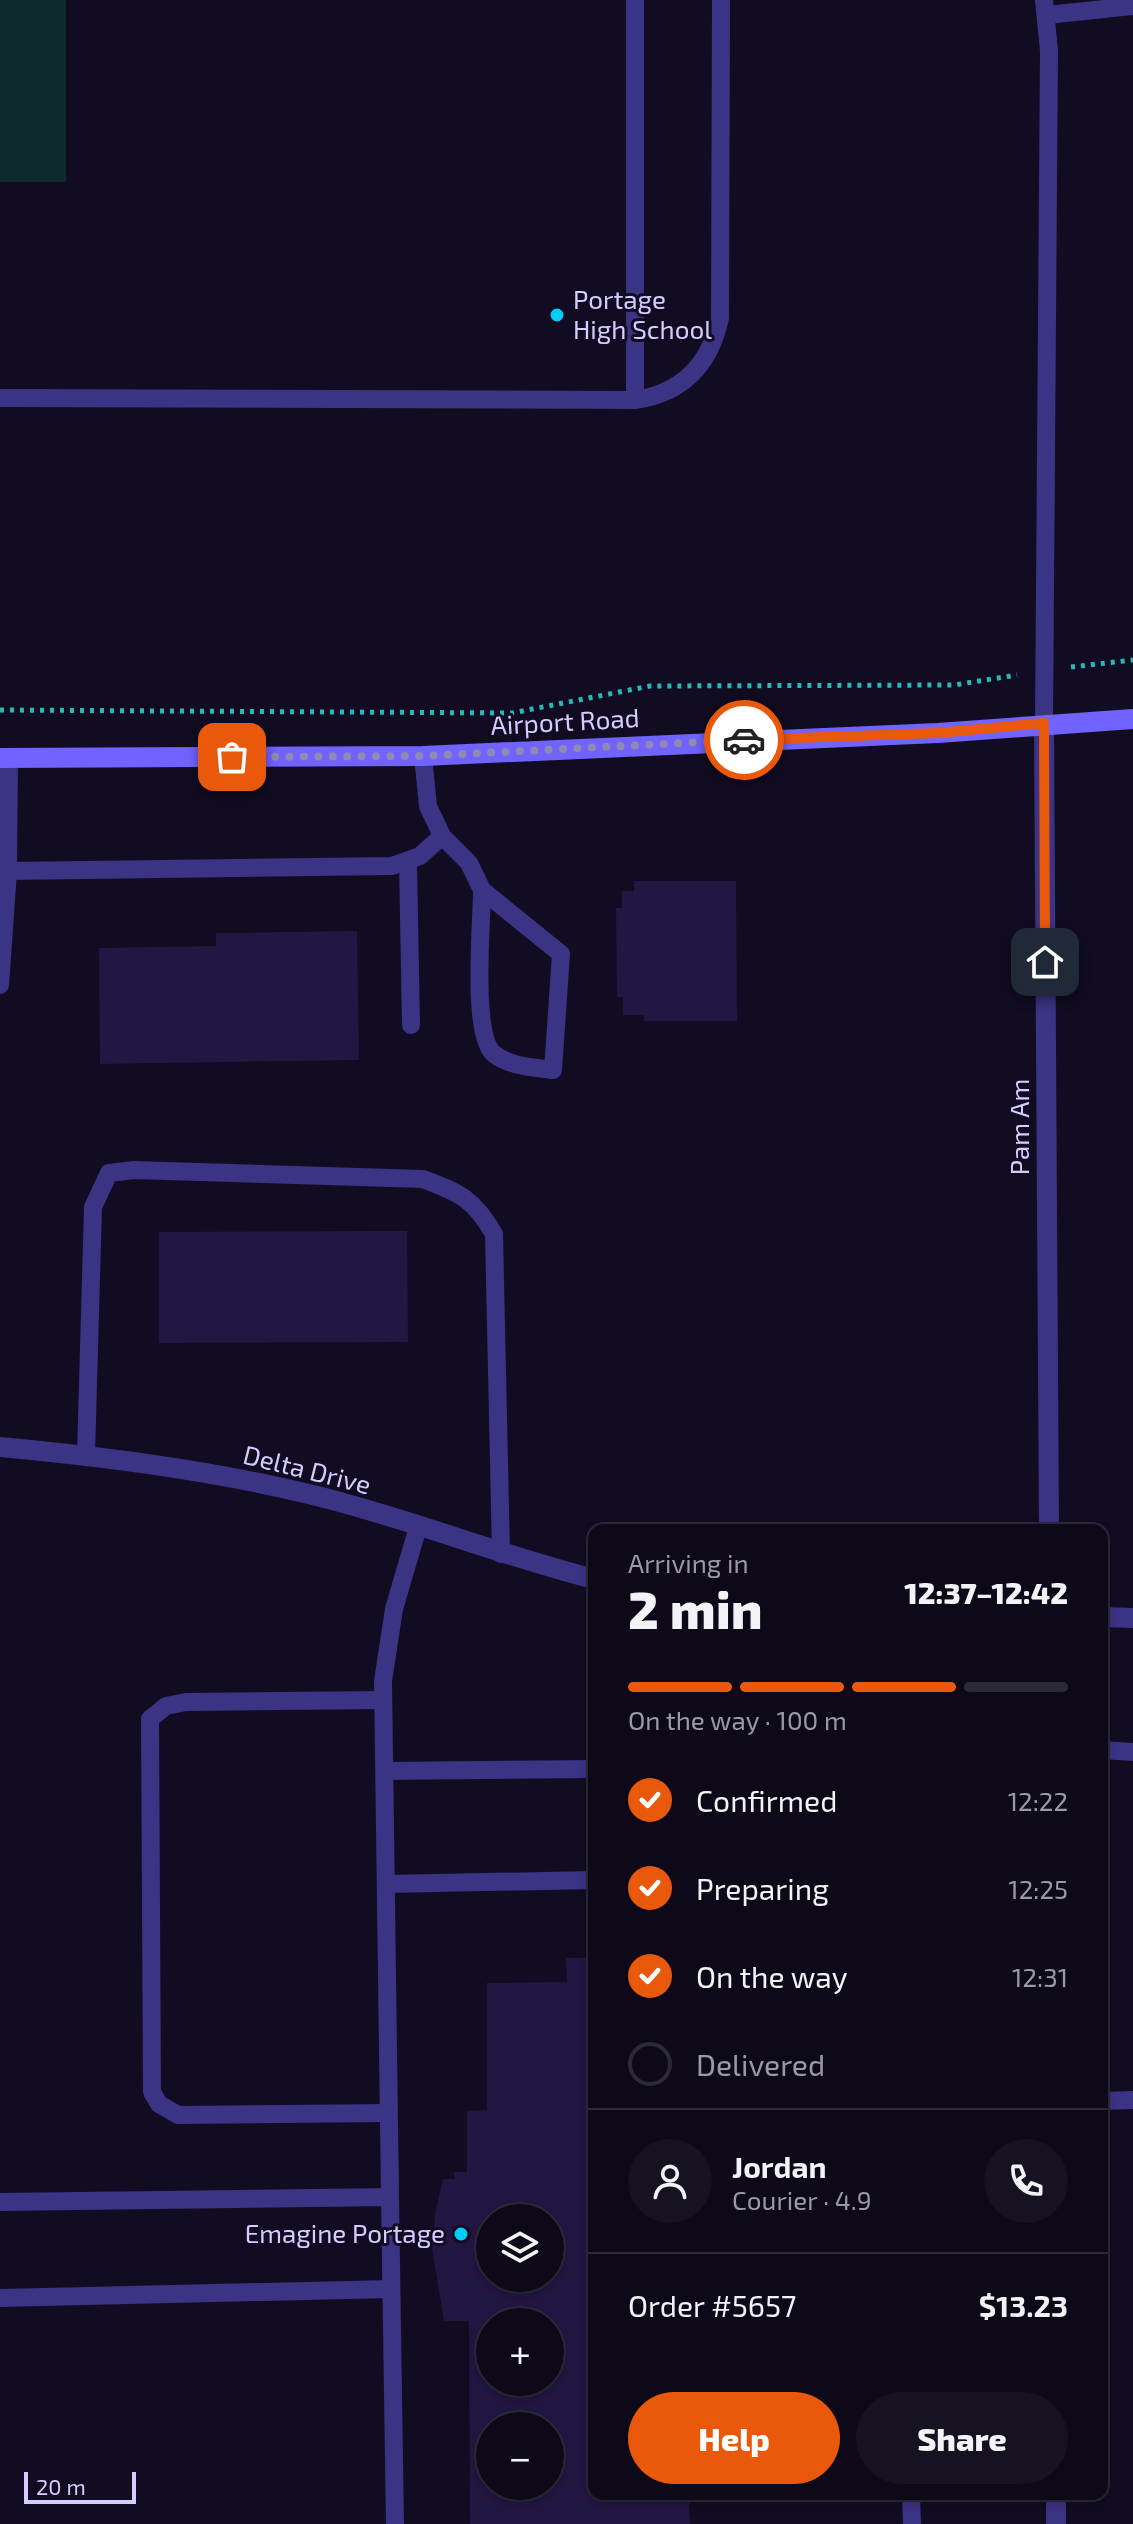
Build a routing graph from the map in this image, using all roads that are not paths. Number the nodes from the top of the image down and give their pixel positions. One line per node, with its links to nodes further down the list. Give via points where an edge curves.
1 (635, 0): 6 (lane)
2 (721, 0): 6 (lane, via 716,337 699,369 671,390)
3 (1133, 6): 4 (lane)
4 (1046, 8): 8 (lane)
5 (0, 398): 6 (lane)
6 (635, 400)
7 (1133, 719): 8 (main road, Airport Road)
8 (1044, 723): 9 (main road, Airport Road, via 938,733); 19 (street, Pam Am)
9 (423, 756): 10 (main road, Airport Road); 11 (lane, via 428,806)
10 (4, 758): 13 (lane)
11 (442, 836): 12 (lane); 14 (lane, via 469,863)
12 (408, 862): 13 (lane); 16 (lane)
13 (8, 871): 15 (lane)
14 (482, 890): 14 (lane, via 561,954 553,1070 514,1065 492,1052 481,1030)
15 (0, 985)
16 (411, 1025)
17 (0, 1447): 18 (street, Delta Drive)
18 (86, 1455): 20 (street, Delta Drive, via 316,1495); 21 (lane, via 93,1207 109,1173 423,1179 460,1193 480,1210 494,1234)
19 (1049, 1524)
20 (418, 1527): 21 (street, Delta Drive); 25 (lane, via 394,1609)
21 (501, 1554): 22 (street, Delta Drive)
22 (588, 1577)
23 (1108, 1617): 24 (street)
24 (1133, 1618)
25 (383, 1700): 29 (lane); 34 (lane, via 186,1702 166,1706 150,1719 152,2092 159,2104 178,2115)
26 (1108, 1750): 27 (lane)
27 (1133, 1752)
28 (588, 1769): 29 (lane)
29 (385, 1771): 31 (lane)
30 (588, 1880): 31 (lane)
31 (386, 1884): 34 (lane)
32 (1133, 2100): 33 (lane)
33 (1108, 2101)
34 (388, 2113): 35 (lane)
35 (390, 2197): 36 (lane); 37 (lane)
36 (0, 2202)
37 (391, 2289): 38 (lane); 41 (lane)
38 (0, 2298)
39 (911, 2500): 42 (lane)
40 (1056, 2500): 43 (street)
41 (395, 2524)
42 (912, 2524)
43 (1056, 2524)

